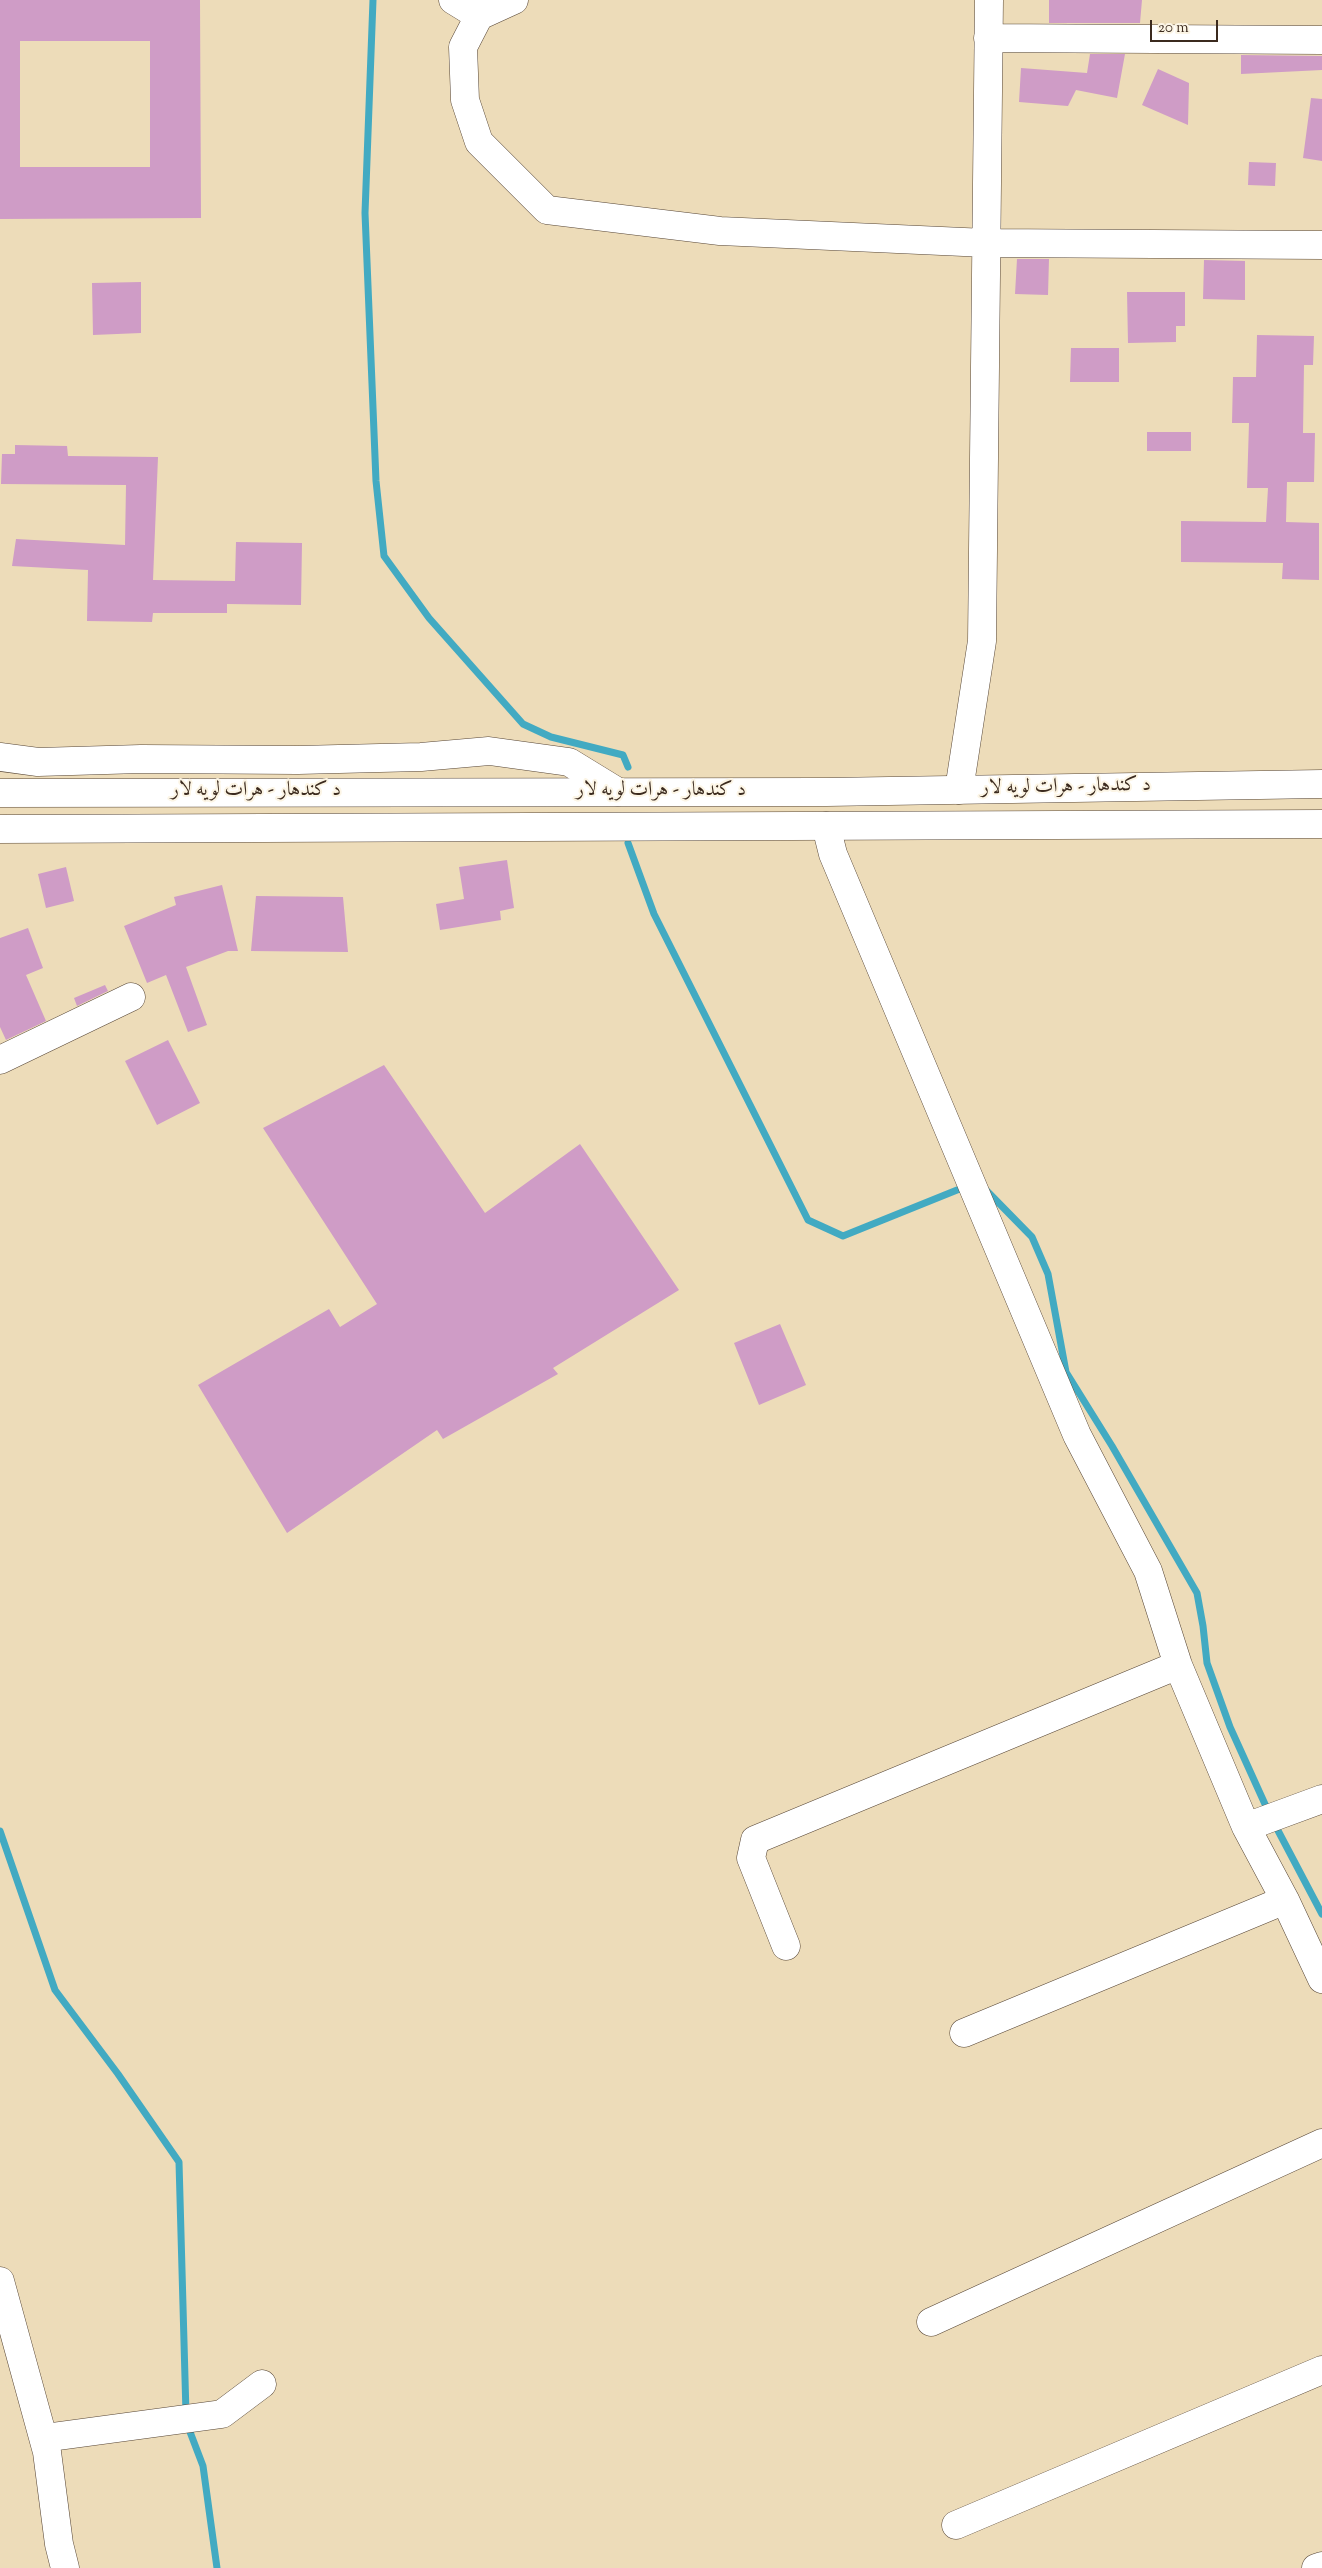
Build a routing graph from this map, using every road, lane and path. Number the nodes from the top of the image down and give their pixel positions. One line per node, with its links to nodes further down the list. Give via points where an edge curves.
1 (453, 0): 4 (main road)
2 (514, 0): 4 (main road)
3 (988, 0): 5 (main road)
4 (478, 16): 7 (main road, via 463,47 465,100 479,142 547,210 720,231)
5 (988, 38): 6 (main road); 7 (main road)
6 (1322, 40)
7 (986, 243): 8 (main road); 11 (main road, via 982,641)
8 (1322, 245)
9 (0, 757): 12 (main road, via 38,762 298,760 421,757 489,751 569,762)
10 (1322, 784): 11 (main road, د کندهار - هرات لويه لار)
11 (959, 790): 13 (main road, د کندهار - هرات لويه لار)
12 (618, 792): 13 (main road, د کندهار - هرات لويه لار); 14 (main road, د کندهار - هرات لويه لار)
13 (828, 792): 16 (main road)
14 (0, 793)
15 (1322, 824): 16 (main road, د کندهار - هرات لويه لار)
16 (826, 826): 17 (main road, د کندهار - هرات لويه لار); 20 (main road, via 832,854 1077,1435 1148,1571)
17 (0, 829)
18 (131, 997): 19 (main road)
19 (0, 1060)
20 (1178, 1665): 22 (main road); 24 (main road, via 755,1840 751,1858)
21 (1322, 1799): 22 (main road)
22 (1262, 1821): 23 (main road)
23 (1285, 1900): 25 (main road); 26 (main road)
24 (786, 1946)
25 (1322, 1979)
26 (964, 2033)
27 (1322, 2143): 29 (main road)
28 (0, 2281): 32 (main road)
29 (931, 2322)
30 (1322, 2370): 33 (main road)
31 (262, 2384): 32 (main road, via 222,2414)
32 (44, 2438): 35 (main road)
33 (956, 2525)
34 (1322, 2566): 36 (main road)
35 (65, 2568)
36 (1316, 2568)

